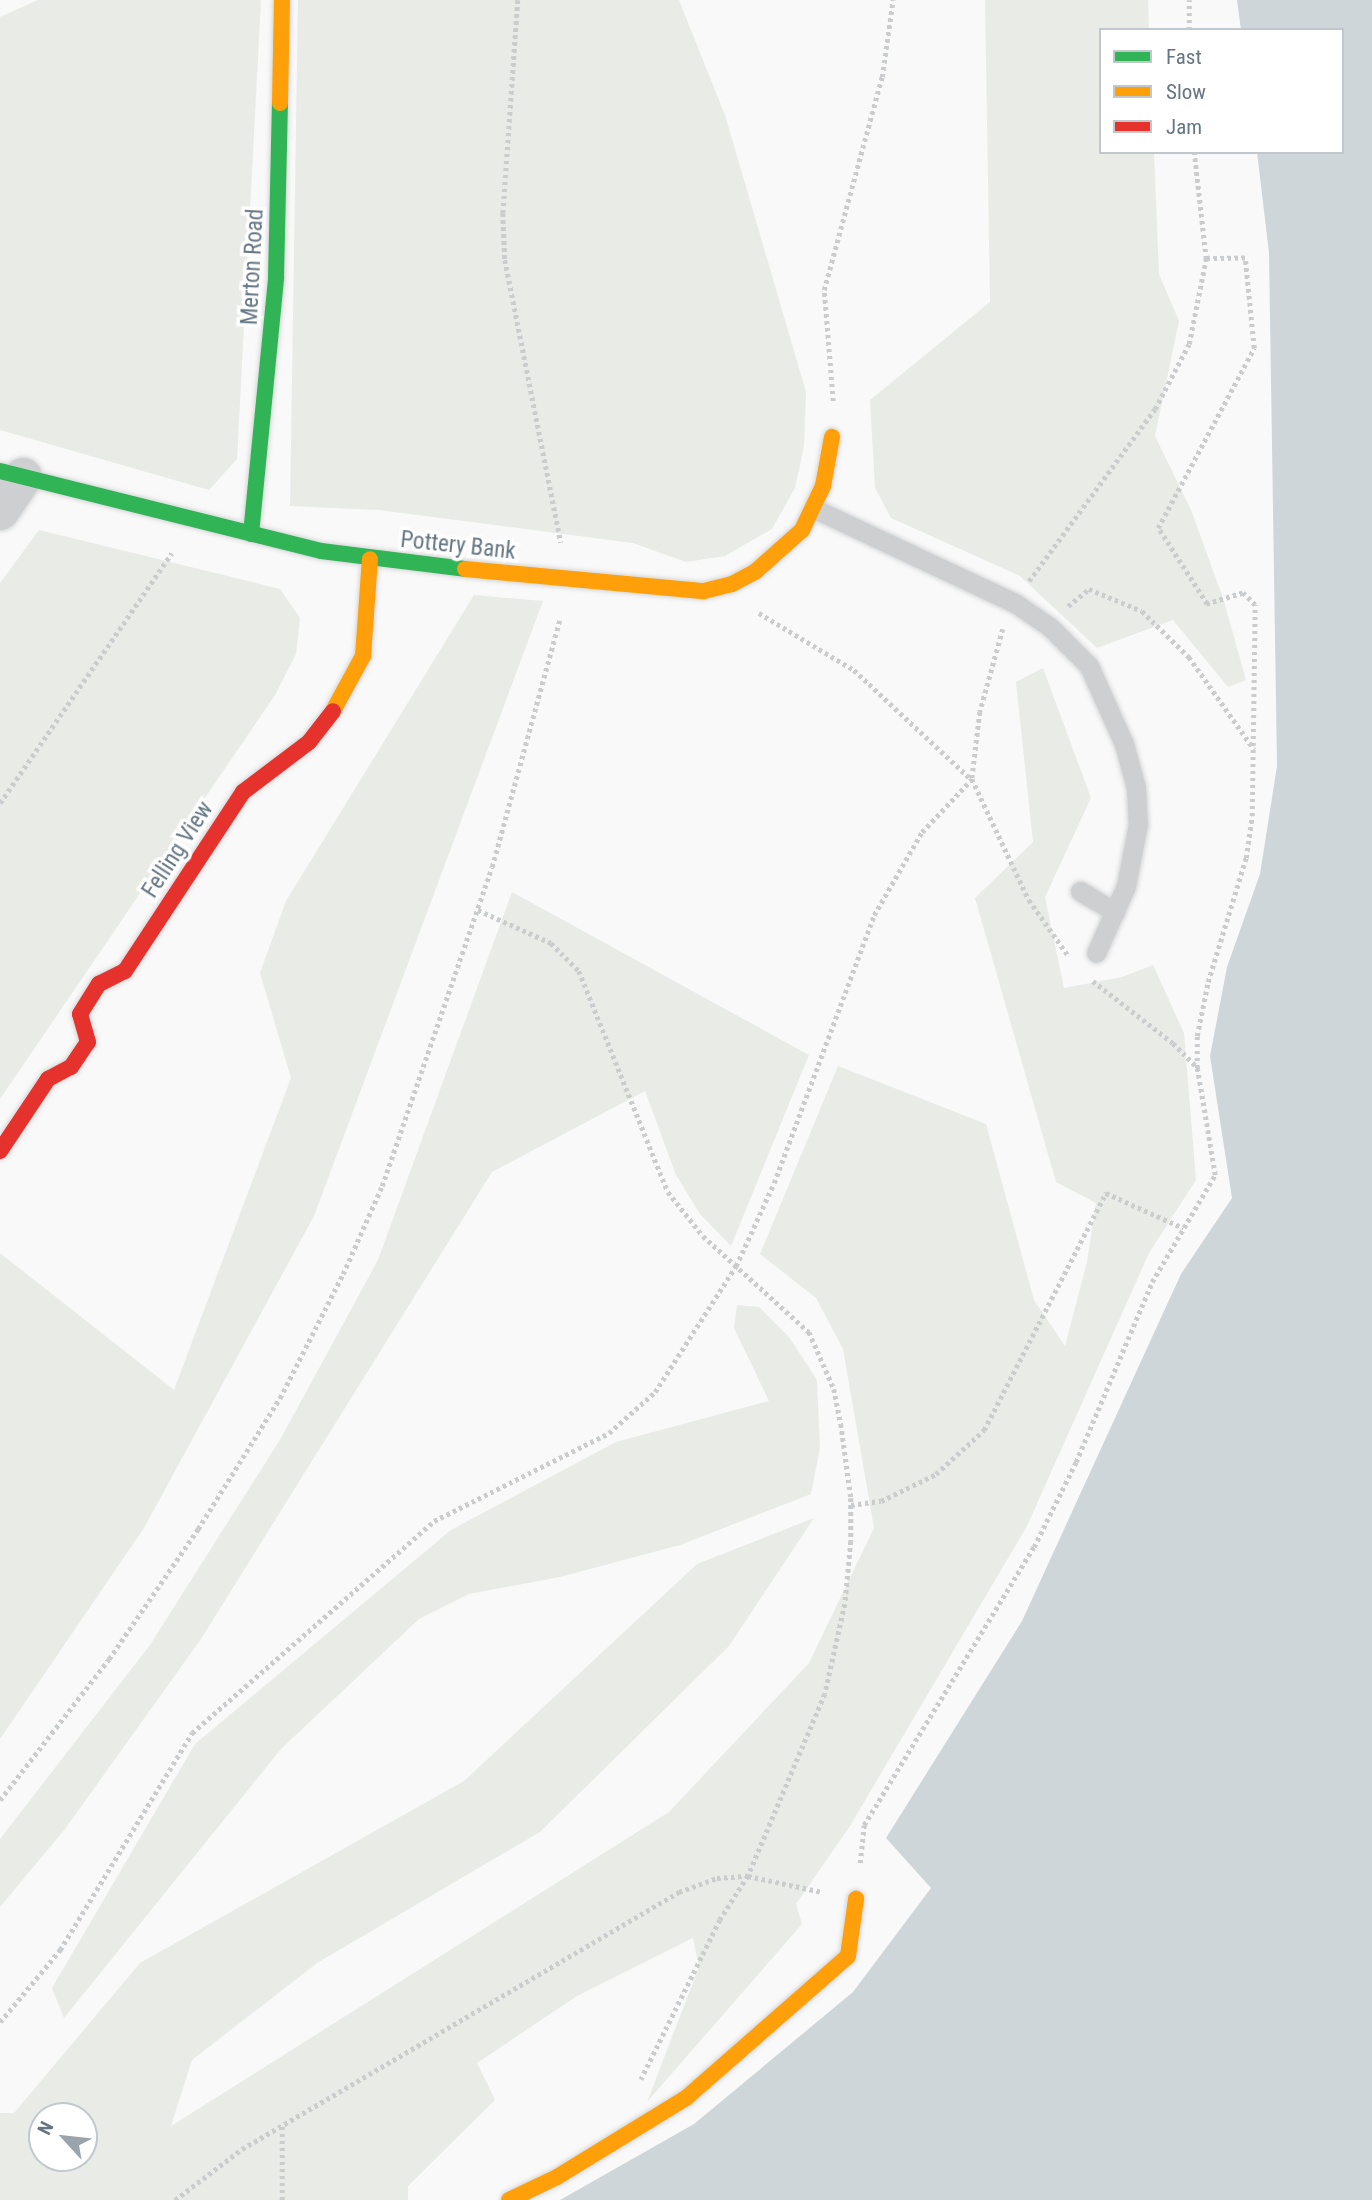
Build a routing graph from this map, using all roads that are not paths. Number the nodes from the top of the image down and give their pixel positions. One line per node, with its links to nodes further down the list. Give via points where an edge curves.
1 (282, 0): 6 (street, Merton Road, via 276,277)
2 (832, 437): 4 (street, Pottery Bank)
3 (12, 474): 5 (street); 6 (street, Pottery Bank)
4 (815, 509): 7 (street, Pottery Bank, via 779,554 732,584 704,591); 9 (lane, via 1015,603 1051,627 1089,666 1108,700 1136,788 1135,856)
5 (0, 511)
6 (251, 534): 7 (street, Pottery Bank)
7 (370, 559): 11 (street, Felling View, via 363,656 340,703 309,742 243,792 125,971 99,984 80,1014 88,1042 71,1067 48,1079)
8 (1080, 891): 9 (lane)
9 (1115, 912): 10 (lane)
10 (1097, 953)
11 (0, 1151)
12 (856, 1899): 13 (street, via 848,1956 686,2098)
13 (509, 2200)

